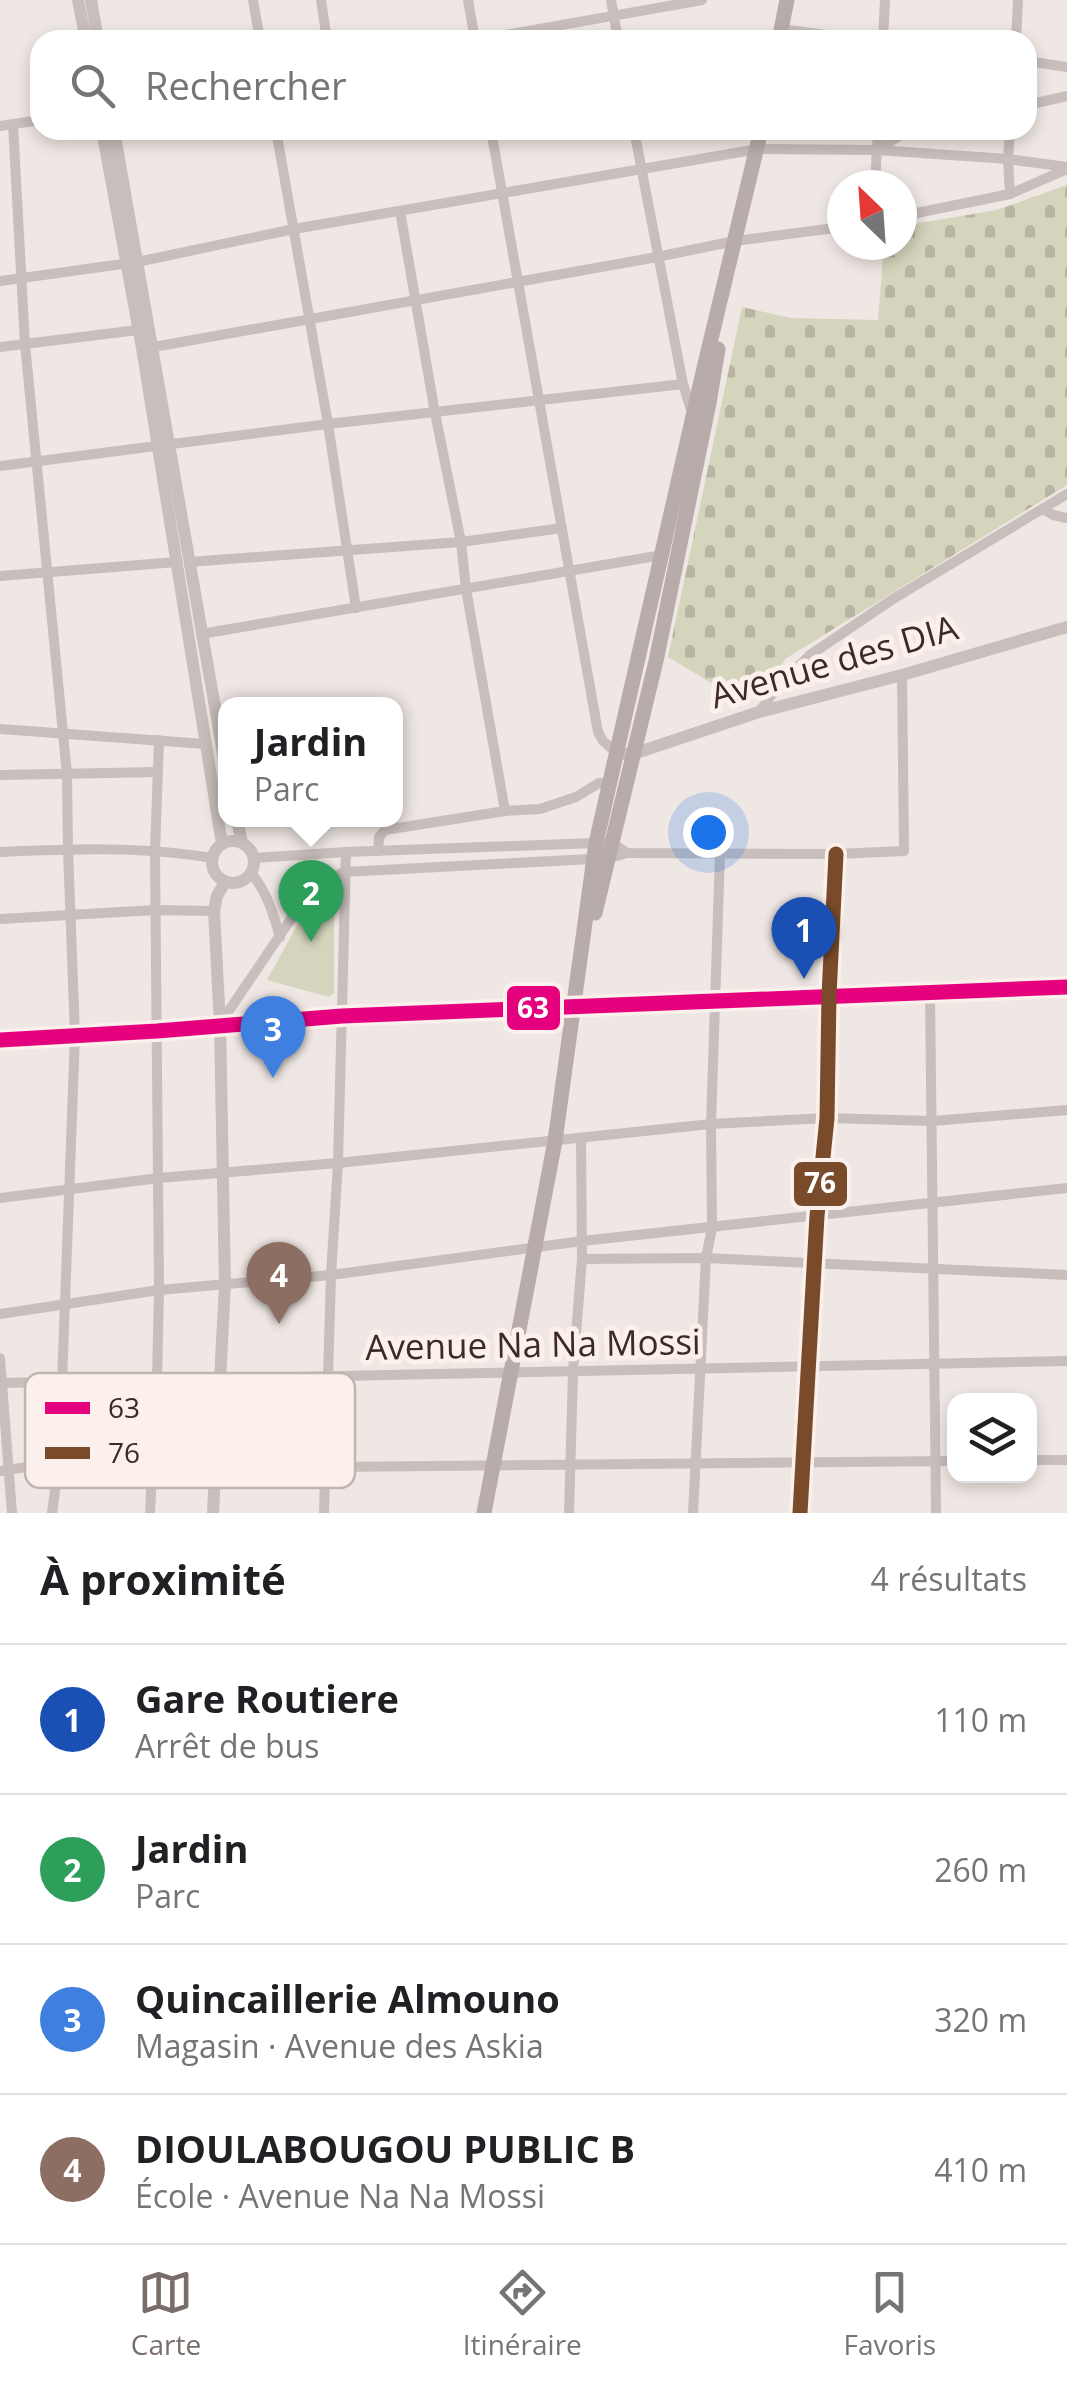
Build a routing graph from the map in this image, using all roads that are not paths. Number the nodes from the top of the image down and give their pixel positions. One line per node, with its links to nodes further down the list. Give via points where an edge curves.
1 (78, 0): 12 (street)
2 (91, 0): 13 (street)
3 (253, 0): 14 (street)
4 (321, 0): 15 (street)
5 (468, 0): 16 (street)
6 (611, 0): 11 (street)
7 (702, 0): 11 (street)
8 (788, 0): 19 (main road)
9 (885, 0): 20 (street)
10 (1018, 0): 21 (street)
11 (613, 14): 17 (street); 18 (street)
12 (84, 30)
13 (96, 30)
14 (258, 30)
15 (326, 30)
16 (474, 30)
17 (529, 30)
18 (616, 30)
19 (781, 30)
20 (884, 30)
21 (1016, 30)
22 (1037, 62): 23 (street)
23 (1067, 67)
24 (1067, 96): 25 (street)
25 (1037, 103)
26 (30, 122): 27 (street)
27 (14, 125): 28 (street); 53 (street)
28 (0, 126)
29 (104, 140): 52 (street)
30 (115, 140): 52 (street)
31 (278, 140): 49 (street)
32 (493, 140): 44 (street)
33 (636, 140): 42 (street)
34 (759, 140): 38 (main road)
35 (878, 140): 39 (street)
36 (894, 140): 39 (street)
37 (1009, 140): 40 (street)
38 (758, 148): 39 (street); 42 (street); 50 (main road)
39 (877, 150): 40 (street); 43 (street)
40 (1008, 159): 41 (street); 45 (street)
41 (1067, 168): 45 (street)
42 (642, 169): 44 (street); 51 (street)
43 (876, 170)
44 (502, 193): 46 (street); 55 (street)
45 (1010, 194): 47 (street)
46 (400, 211): 49 (street); 56 (street)
47 (917, 213)
48 (827, 228): 50 (street)
49 (294, 229): 52 (street); 57 (street)
50 (735, 241): 51 (street); 65 (main road); 92 (main road, via 710,403 656,661)
51 (657, 257): 55 (street); 62 (street)
52 (132, 262): 53 (street); 58 (street); 61 (street)
53 (20, 276): 54 (street); 59 (street)
54 (0, 281)
55 (518, 281): 56 (street); 63 (street)
56 (415, 300): 57 (street); 64 (street)
57 (309, 318): 61 (street); 66 (street)
58 (138, 330): 59 (street); 61 (street)
59 (25, 344): 60 (street); 68 (street)
60 (0, 347)
61 (147, 348): 67 (street)
62 (682, 384): 63 (street); 65 (street)
63 (540, 400): 64 (street); 73 (street)
64 (435, 413): 66 (street); 74 (street)
65 (694, 416): 76 (main road)
66 (328, 424): 67 (street); 75 (street)
67 (162, 446): 68 (street); 77 (street)
68 (35, 463): 69 (street); 79 (street)
69 (0, 466)
70 (1067, 494): 71 (street)
71 (1043, 510): 72 (street); 86 (street, via 810,655)
72 (1067, 518)
73 (562, 528): 74 (street); 78 (street)
74 (461, 542): 75 (street); 81 (street)
75 (346, 550): 77 (street); 82 (street)
76 (662, 555): 78 (street); 92 (main road)
77 (183, 562): 79 (street); 84 (street); 91 (street)
78 (570, 570): 81 (street); 92 (street, via 598,732)
79 (48, 573): 80 (street); 89 (street)
80 (0, 576)
81 (466, 589): 82 (street); 97 (street)
82 (356, 608): 84 (street)
83 (1067, 627): 85 (street, Avenue des DIA)
84 (201, 634): 87 (street)
85 (902, 675): 86 (street, Avenue des DIA); 110 (street, via 904,851)
86 (759, 712): 92 (street, Avenue des DIA)
87 (218, 726)
88 (0, 729): 89 (street)
89 (63, 734): 90 (street); 94 (street)
90 (159, 740): 91 (street); 93 (street)
91 (205, 744): 98 (street)
92 (626, 754): 96 (main road); 106 (main road)
93 (158, 772): 94 (street); 105 (street)
94 (68, 774): 95 (street); 103 (street)
95 (0, 775)
96 (610, 782): 97 (street, via 540,810); 106 (main road)
97 (505, 812): 104 (street, via 385,830)
98 (218, 820)
99 (219, 827): 102 (street)
100 (239, 827): 101 (street)
101 (242, 843): 102 (street); 112 (street, via 252,852)
102 (222, 844): 111 (street)
103 (68, 850): 105 (street); 107 (street); 117 (street)
104 (378, 850): 106 (street); 108 (street)
105 (155, 851): 111 (street); 115 (street)
106 (603, 851): 109 (street); 113 (street); 124 (main road)
107 (0, 852)
108 (346, 852): 112 (street); 113 (street)
109 (720, 854): 110 (street); 123 (street)
110 (836, 854): 122 (street)
111 (212, 858): 114 (street, via 214,873)
112 (253, 866): 114 (street, via 240,882); 119 (street)
113 (344, 872): 119 (street, via 305,898); 125 (street)
114 (225, 882): 116 (street)
115 (156, 910): 116 (street); 117 (street); 127 (street)
116 (214, 911): 126 (street)
117 (71, 914): 118 (street); 128 (street)
118 (0, 919)
119 (280, 937): 126 (street)
120 (1067, 987): 121 (street)
121 (930, 992): 122 (street); 132 (street)
122 (829, 995): 123 (street); 131 (street)
123 (716, 1000): 124 (street); 133 (street)
124 (574, 1008): 125 (street); 135 (main road)
125 (342, 1016): 126 (street); 136 (street)
126 (220, 1024): 127 (street); 137 (street)
127 (157, 1031): 128 (street); 138 (street)
128 (75, 1034): 129 (street); 140 (street)
129 (0, 1040)
130 (1067, 1110): 132 (street)
131 (827, 1118): 132 (street); 133 (street); 143 (street)
132 (932, 1121): 142 (street)
133 (711, 1124): 134 (street); 144 (street)
134 (581, 1138): 135 (street); 145 (street)
135 (555, 1141): 136 (street); 146 (main road)
136 (338, 1163): 137 (street); 151 (street)
137 (222, 1173): 138 (street); 153 (street)
138 (160, 1178): 140 (street); 154 (street)
139 (1067, 1188): 142 (street)
140 (68, 1190): 141 (street); 155 (street)
141 (0, 1198)
142 (933, 1203): 143 (street); 150 (street)
143 (817, 1216): 144 (street); 149 (street)
144 (712, 1228): 145 (street); 147 (street)
145 (582, 1241): 146 (street); 148 (street)
146 (536, 1248): 151 (street); 167 (main road)
147 (706, 1258): 148 (street); 149 (street); 161 (street)
148 (582, 1259): 162 (street)
149 (815, 1263): 150 (street); 160 (street)
150 (932, 1268): 152 (street); 159 (street)
151 (331, 1275): 153 (street); 166 (street)
152 (1067, 1275)
153 (225, 1285): 154 (street); 165 (street)
154 (159, 1290): 155 (street); 164 (street)
155 (65, 1306): 156 (street); 163 (street)
156 (0, 1314)
157 (0, 1358): 169 (street)
158 (1067, 1362): 159 (street, Avenue Na Na Mossi)
159 (935, 1364): 160 (street, Avenue Na Na Mossi); 172 (street)
160 (808, 1366): 161 (street, Avenue Na Na Mossi); 174 (street)
161 (699, 1369): 162 (street, Avenue Na Na Mossi); 175 (street)
162 (573, 1371): 167 (street, Avenue Na Na Mossi); 176 (street)
163 (63, 1373)
164 (157, 1373)
165 (222, 1373)
166 (328, 1373)
167 (511, 1373): 168 (street, Avenue Na Na Mossi); 177 (main road)
168 (355, 1376)
169 (1, 1383): 179 (street)
170 (1037, 1460): 171 (street)
171 (1067, 1460)
172 (936, 1461): 173 (street); 174 (street); 193 (street)
173 (947, 1461)
174 (803, 1462): 175 (street); 192 (street)
175 (696, 1464): 176 (street); 191 (street)
176 (572, 1465): 177 (street); 190 (street)
177 (494, 1466): 178 (street); 189 (main road)
178 (355, 1467)
179 (4, 1471): 184 (street)
180 (55, 1488): 185 (street)
181 (151, 1488): 186 (street)
182 (215, 1488): 187 (street)
183 (325, 1488): 188 (street)
184 (12, 1513)
185 (52, 1513)
186 (150, 1513)
187 (213, 1513)
188 (324, 1513)
189 (484, 1513)
190 (569, 1513)
191 (693, 1513)
192 (800, 1513)
193 (936, 1513)

